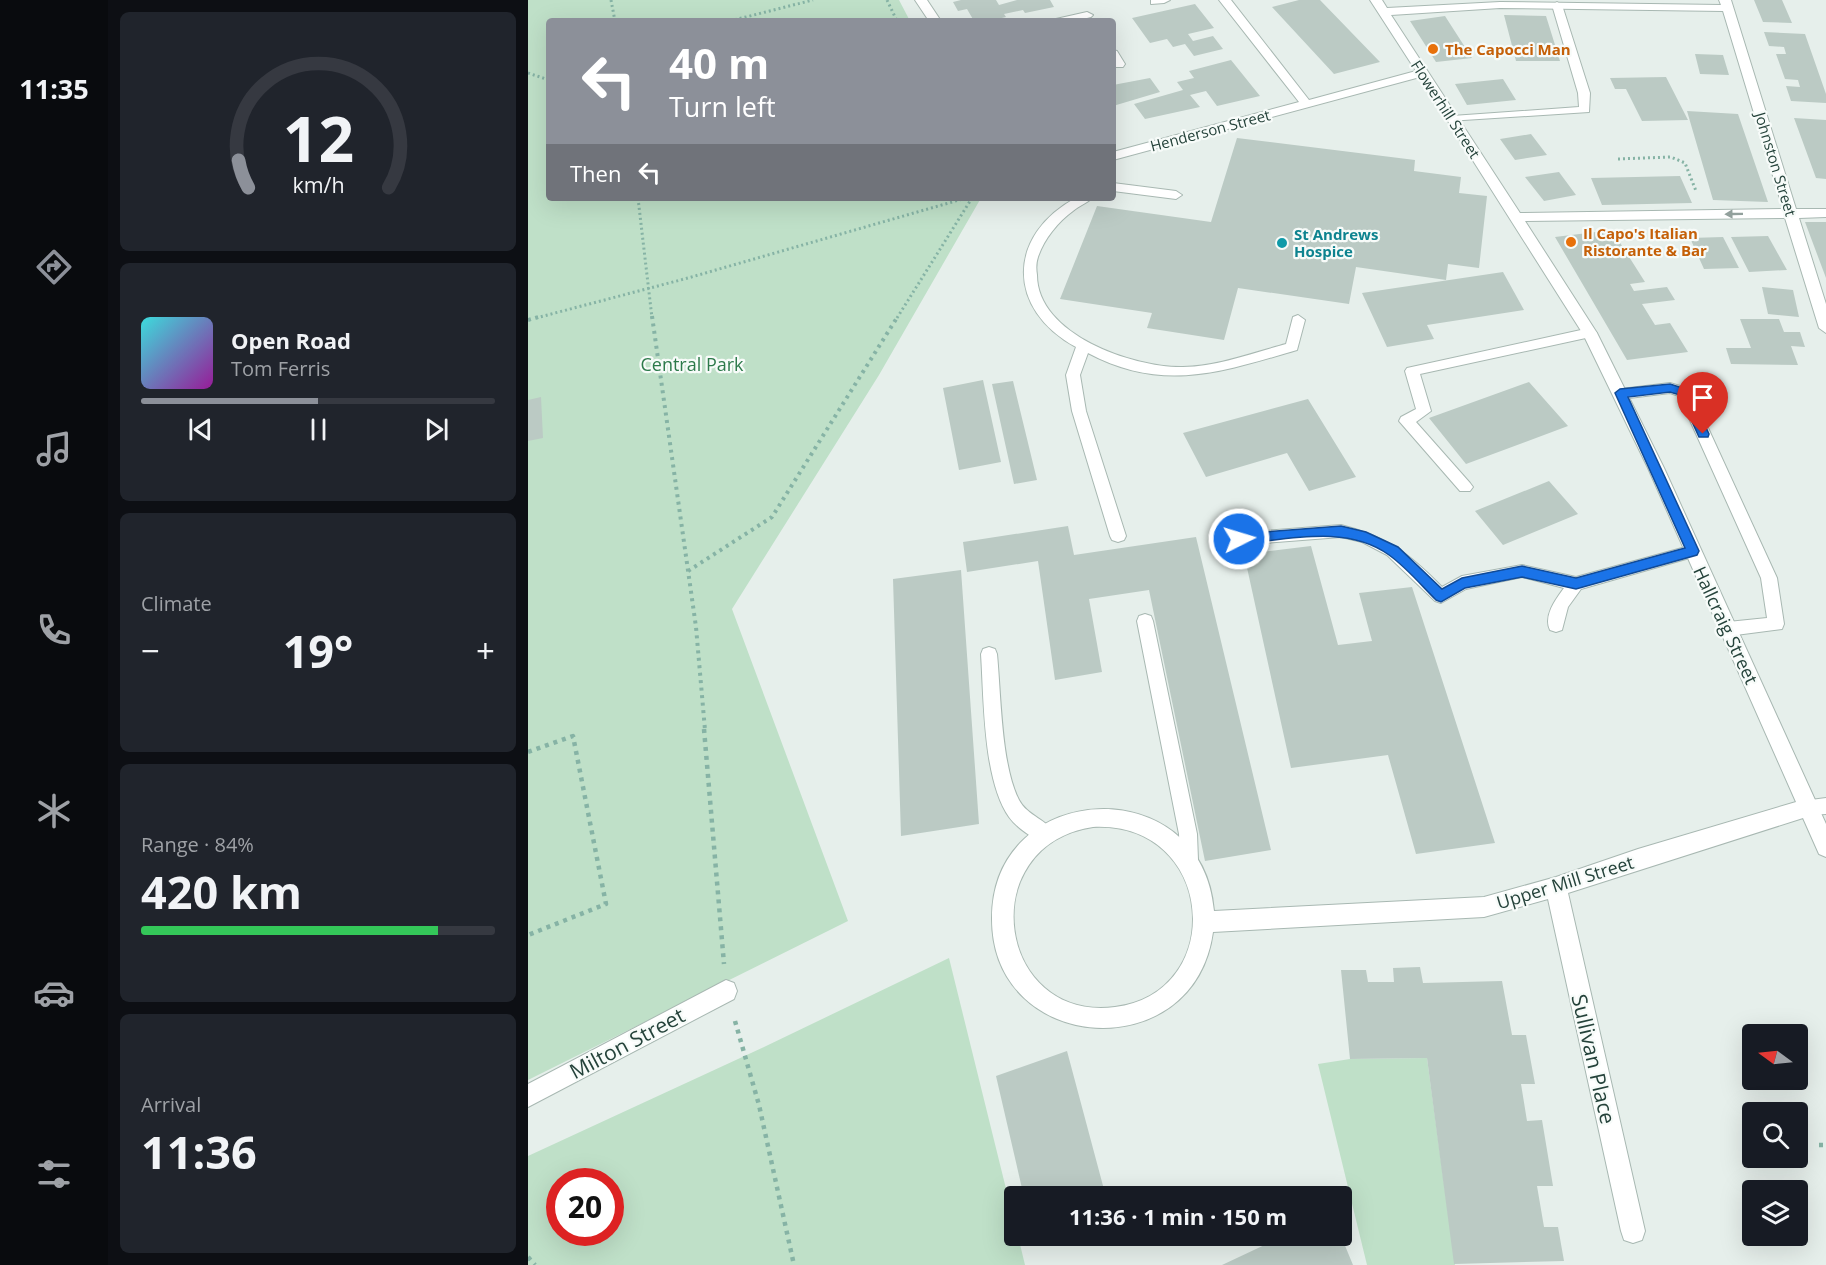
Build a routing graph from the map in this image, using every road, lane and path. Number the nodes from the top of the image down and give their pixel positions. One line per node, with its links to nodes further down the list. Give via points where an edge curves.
1 (611, 0): 11 (path)
2 (813, 0): 12 (path)
3 (887, 0): 13 (path)
4 (921, 0): 14 (street)
5 (1086, 0): 15 (street, via 1092,10)
6 (1225, 0): 19 (street)
7 (1376, 0): 10 (street, Flowerhill Street)
8 (1726, 4): 9 (street); 29 (street, Johnston Street)
9 (1557, 5): 10 (street); 20 (lane, via 1586,110)
10 (1384, 12): 17 (street, Flowerhill Street)
11 (614, 18)
12 (742, 18)
13 (896, 18)
14 (933, 18)
15 (1089, 18)
16 (528, 73): 18 (path)
17 (1422, 74): 19 (street, Henderson Street); 20 (street, Flowerhill Street)
18 (546, 79)
19 (1307, 105): 21 (street, Henderson Street)
20 (1452, 119): 32 (street, Flowerhill Street)
21 (1116, 155)
22 (1618, 159): 31 (path, via 1671,157 1685,163)
23 (1116, 187): 24 (lane)
24 (1176, 195)
25 (638, 201): 33 (path)
26 (956, 201): 33 (path)
27 (970, 201): 44 (path, via 772,517)
28 (1081, 201): 38 (lane, via 1043,233 1030,261 1031,291 1053,325)
29 (1792, 213): 30 (street); 31 (street, one-way to 31); 36 (street, Johnston Street)
30 (1826, 213)
31 (1706, 214): 32 (street)
32 (1517, 217): 37 (street, Hallcraig Street)
33 (648, 289): 34 (path); 44 (path)
34 (528, 320)
35 (1298, 320): 38 (lane, via 1292,347 1203,370 1169,372 1131,365)
36 (1826, 328)
37 (1590, 333): 39 (street, Hallcraig Street); 40 (lane, via 1412,371 1424,411 1406,421)
38 (1083, 346): 41 (lane, via 1073,375 1079,411)
39 (1620, 393): 43 (street, Hallcraig Street); 48 (lane, via 1670,388 1685,393 1769,578 1776,624)
40 (1465, 487)
41 (1118, 536)
42 (1239, 539): 45 (lane, via 1341,531 1366,537 1393,551 1441,596 1462,583 1522,571)
43 (1693, 551): 45 (lane); 48 (street, Hallcraig Street)
44 (688, 571): 58 (path)
45 (1576, 584): 47 (lane, via 1560,605)
46 (1145, 621): 54 (lane, via 1188,834)
47 (1556, 625)
48 (1728, 629): 51 (street, Hallcraig Street)
49 (988, 654): 52 (lane, via 1001,769 1011,805 1022,819)
50 (528, 752): 57 (path, via 573,736 606,904)
51 (1818, 806): 53 (street, Hallcraig Street); 55 (street, Upper Mill Street)
52 (1046, 835): 54 (street, via 1076,822 1108,817 1129,820 1167,837); 56 (street, via 1023,858 1006,887 1000,919 1005,952 1021,981 1047,1005 1080,1017 1115,1017 1150,1006 1178,984 1197,954)
53 (1826, 847)
54 (1189, 860): 56 (street, via 1202,889)
55 (1556, 887): 56 (street, Upper Mill Street, via 1484,907); 60 (street, Sullivan Place)
56 (1205, 922)
57 (528, 935)
58 (726, 991): 59 (street, Milton Street); 63 (path, via 759,1105)
59 (528, 1096)
60 (1633, 1231)
61 (528, 1257): 62 (path)
62 (536, 1265)
63 (794, 1265)

